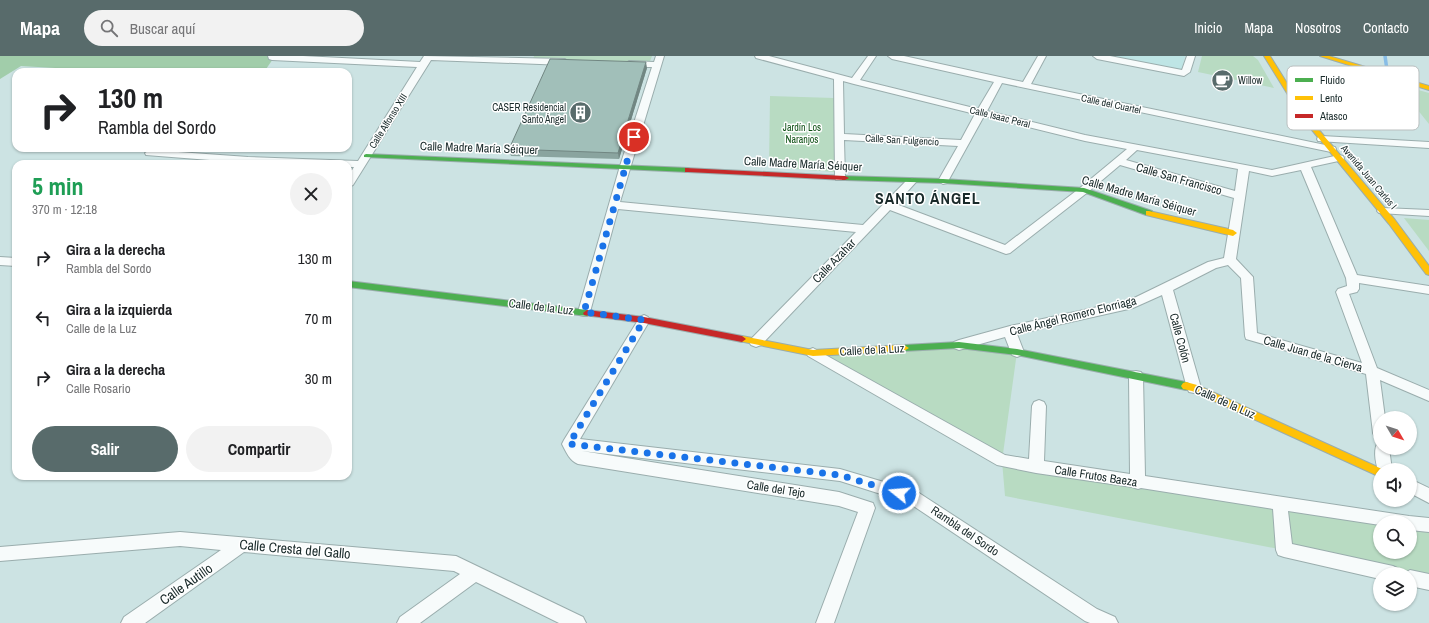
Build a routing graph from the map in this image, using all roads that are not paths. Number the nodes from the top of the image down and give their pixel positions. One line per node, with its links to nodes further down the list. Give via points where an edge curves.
1 (759, 56): 17 (street, Calle Isaac Peral)
2 (872, 56): 18 (street)
3 (892, 56): 19 (street, Calle del Cuartel)
4 (1042, 56): 21 (street)
5 (1097, 56): 6 (street, via 1184,73)
6 (1191, 56)
7 (1266, 56): 16 (street, Avenida Juan Carlos I)
8 (1272, 56): 16 (street)
9 (1323, 56): 15 (street)
10 (272, 57): 11 (street)
11 (426, 61): 13 (street); 34 (street, Calle Alfonso XIII)
12 (658, 61): 14 (street); 36 (street)
13 (578, 62)
14 (618, 64)
15 (1356, 66)
16 (1275, 71): 23 (street, Avenida Juan Carlos I)
17 (838, 77): 18 (street, Calle Isaac Peral); 26 (street)
18 (854, 80): 24 (street, Calle Isaac Peral)
19 (999, 80): 21 (street, Calle del Cuartel); 24 (street)
20 (1419, 85): 22 (street)
21 (1025, 86): 31 (street, Calle del Cuartel)
22 (1429, 88)
23 (1287, 90)
24 (981, 112): 28 (street); 30 (street, Calle Isaac Peral, via 1085,138)
25 (1315, 130): 27 (street, Avenida Juan Carlos I)
26 (839, 137): 28 (street, Calle San Fulgencio); 40 (street)
27 (1322, 139): 29 (street); 31 (street, Avenida Juan Carlos I)
28 (964, 143): 42 (street)
29 (1429, 145)
30 (1135, 147): 35 (street); 38 (street, Calle Isaac Peral)
31 (1331, 149): 33 (street, Avenida Juan Carlos I)
32 (150, 153): 34 (street, via 248,160)
33 (1339, 158): 37 (street); 47 (street, Avenida Juan Carlos I)
34 (363, 160): 36 (street, Calle Madre María Séiquer); 39 (street, Calle Alfonso XIII)
35 (1119, 161): 43 (street); 44 (street, Calle San Francisco)
36 (625, 166): 40 (street, Calle Madre María Séiquer); 45 (street)
37 (1305, 166): 38 (street, via 1272,173); 55 (street)
38 (1244, 167): 44 (street)
39 (352, 178)
40 (840, 178): 41 (street, Calle Madre María Séiquer)
41 (912, 181): 42 (street, Calle Madre María Séiquer); 46 (street, Calle Azahar)
42 (943, 181): 43 (street, Calle Madre María Séiquer)
43 (1084, 190): 46 (street, via 1006,250); 50 (street, Calle Madre María Séiquer, via 1151,214)
44 (1239, 196): 50 (street)
45 (614, 205): 49 (street); 59 (street)
46 (888, 205): 49 (street, Calle Azahar)
47 (1383, 211): 48 (street); 54 (street, Avenida Juan Carlos I)
48 (1429, 213)
49 (865, 229): 62 (street, Calle Azahar)
50 (1233, 233): 51 (street)
51 (1230, 260): 57 (street, Calle Ángel Romero Elorriaga, via 1212,265); 66 (street, Calle Juan de la Cierva, via 1248,277 1251,336)
52 (0, 261): 53 (street)
53 (12, 262)
54 (1429, 272)
55 (1352, 278): 58 (street); 66 (street, via 1353,289 1342,292)
56 (352, 284): 59 (street, Calle de la Luz)
57 (1166, 288): 61 (street, Calle Ángel Romero Elorriaga, via 1133,304); 68 (street, Calle Colón)
58 (1429, 290)
59 (584, 312): 60 (street, Calle de la Luz)
60 (644, 320): 62 (street, Calle de la Luz); 72 (street)
61 (1010, 331): 63 (street, Calle Ángel Romero Elorriaga); 64 (street)
62 (756, 342): 65 (street, Calle de la Luz)
63 (959, 345): 64 (street, Calle de la Luz); 65 (street, Calle de la Luz)
64 (1017, 352): 67 (street, Calle de la Luz)
65 (813, 353): 73 (street, Calle Frutos Baeza, via 1002,461)
66 (1372, 371): 69 (street, Calle Juan de la Cierva); 71 (street)
67 (1136, 376): 68 (street, Calle de la Luz); 75 (street)
68 (1194, 388): 74 (street, Calle de la Luz)
69 (1429, 396)
70 (1039, 406): 73 (street)
71 (1377, 411)
72 (569, 444): 91 (street, Calle del Tejo, via 578,458 839,499 868,508); 92 (street, Rambla del Sordo, via 840,475 914,498 1091,615)
73 (1036, 467): 75 (street, Calle Frutos Baeza)
74 (1373, 469)
75 (1138, 483): 78 (street, Calle Frutos Baeza)
76 (1417, 490): 77 (street)
77 (1429, 496)
78 (1280, 504): 79 (street, Calle Frutos Baeza); 84 (street, via 1284,550)
79 (1373, 517)
80 (1417, 524): 81 (street)
81 (1429, 525)
82 (243, 544): 83 (street, Calle Cresta del Gallo, via 180,538); 85 (street, Calle Cresta del Gallo, via 456,564); 88 (street, Calle Autillo)
83 (0, 554)
84 (1373, 570)
85 (476, 574): 89 (street); 90 (street, Calle Cresta del Gallo)
86 (1417, 579): 87 (street)
87 (1429, 582)
88 (130, 623)
89 (406, 623)
90 (577, 623)
91 (825, 623)
92 (1109, 623)

